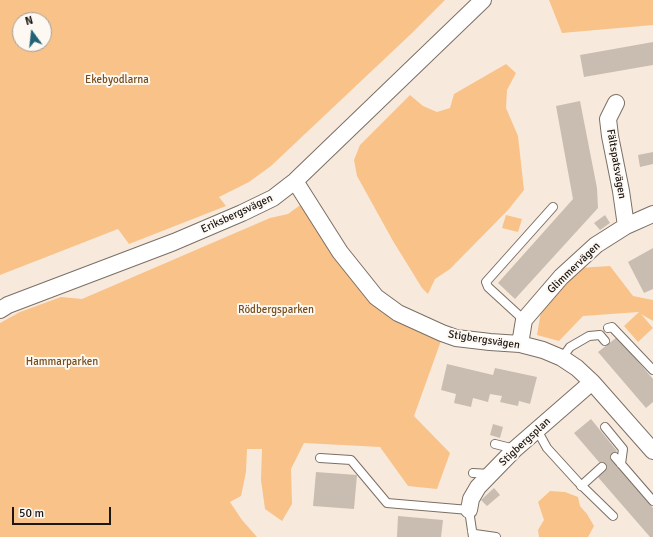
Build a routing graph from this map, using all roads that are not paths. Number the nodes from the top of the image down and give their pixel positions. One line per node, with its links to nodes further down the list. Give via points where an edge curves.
1 (483, 0): 3 (street, Eriksbergsvägen)
2 (616, 104): 6 (street, Fältspatsvägen, via 608,118)
3 (295, 181): 7 (street, Eriksbergsvägen, via 273,198 242,213); 11 (street, Stigbergsvägen, via 340,252 376,297 398,313 456,338)
4 (553, 207): 8 (lane, via 486,282 488,287)
5 (653, 214): 6 (street, Glimmervägen)
6 (626, 226): 8 (street, Glimmervägen, via 596,245 562,277)
7 (0, 310)
8 (524, 320): 11 (street)
9 (608, 328): 13 (lane, via 612,327)
10 (605, 341): 12 (lane, via 600,335 589,336 570,348)
11 (520, 344): 12 (street, Stigbergsvägen)
12 (562, 358): 14 (street, Stigbergsvägen)
13 (653, 370)
14 (592, 382): 16 (street, Stigbergsplan); 19 (street, Stigbergsvägen)
15 (604, 427): 22 (lane, via 623,449)
16 (537, 430): 18 (street, Stigbergsplan); 26 (lane, via 547,448)
17 (495, 444): 18 (lane)
18 (515, 449): 25 (street, Stigbergsplan)
19 (653, 451)
20 (615, 457): 22 (lane)
21 (320, 458): 28 (lane, via 351,460 387,503)
22 (621, 464): 27 (lane)
23 (602, 467): 26 (lane)
24 (473, 473): 25 (lane)
25 (491, 474): 28 (street, Stigbergsplan, via 478,487)
26 (581, 486): 29 (lane)
27 (653, 501)
28 (469, 510): 30 (lane)
29 (613, 516)
30 (473, 534): 31 (lane)
31 (496, 537)

